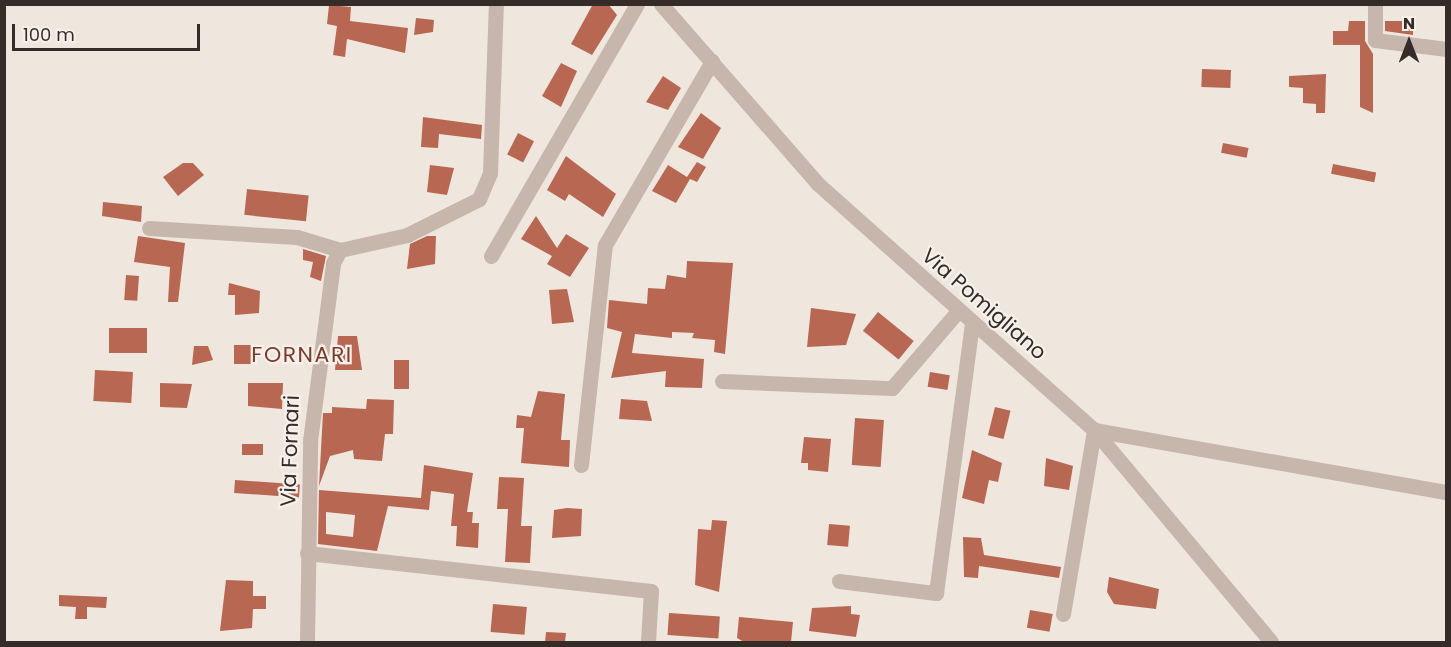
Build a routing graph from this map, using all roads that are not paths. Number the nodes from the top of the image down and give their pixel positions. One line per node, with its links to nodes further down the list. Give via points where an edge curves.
1 (496, 4): 8 (street, via 490,173 479,199 407,235)
2 (637, 4): 9 (street)
3 (662, 4): 6 (street, Via Pomigliano)
4 (1375, 4): 5 (street, via 1375,40)
5 (1446, 49)
6 (712, 61): 10 (street, Via Pomigliano, via 818,184); 14 (street, via 605,246)
7 (148, 228): 8 (street, via 297,237)
8 (340, 250): 16 (street, Via Fornari, via 324,307 314,382)
9 (491, 256)
10 (957, 311): 11 (street, Via Pomigliano); 12 (street, via 892,388)
11 (972, 323): 13 (street, Via Pomigliano); 17 (street, via 936,593)
12 (722, 381)
13 (1094, 430): 15 (street); 18 (street); 21 (street, Via Pomigliano)
14 (581, 465)
15 (1446, 492)
16 (307, 553): 19 (street, Via Fornari); 20 (street, via 651,591)
17 (839, 581)
18 (1064, 614)
19 (307, 642)
20 (648, 642)
21 (1271, 642)

